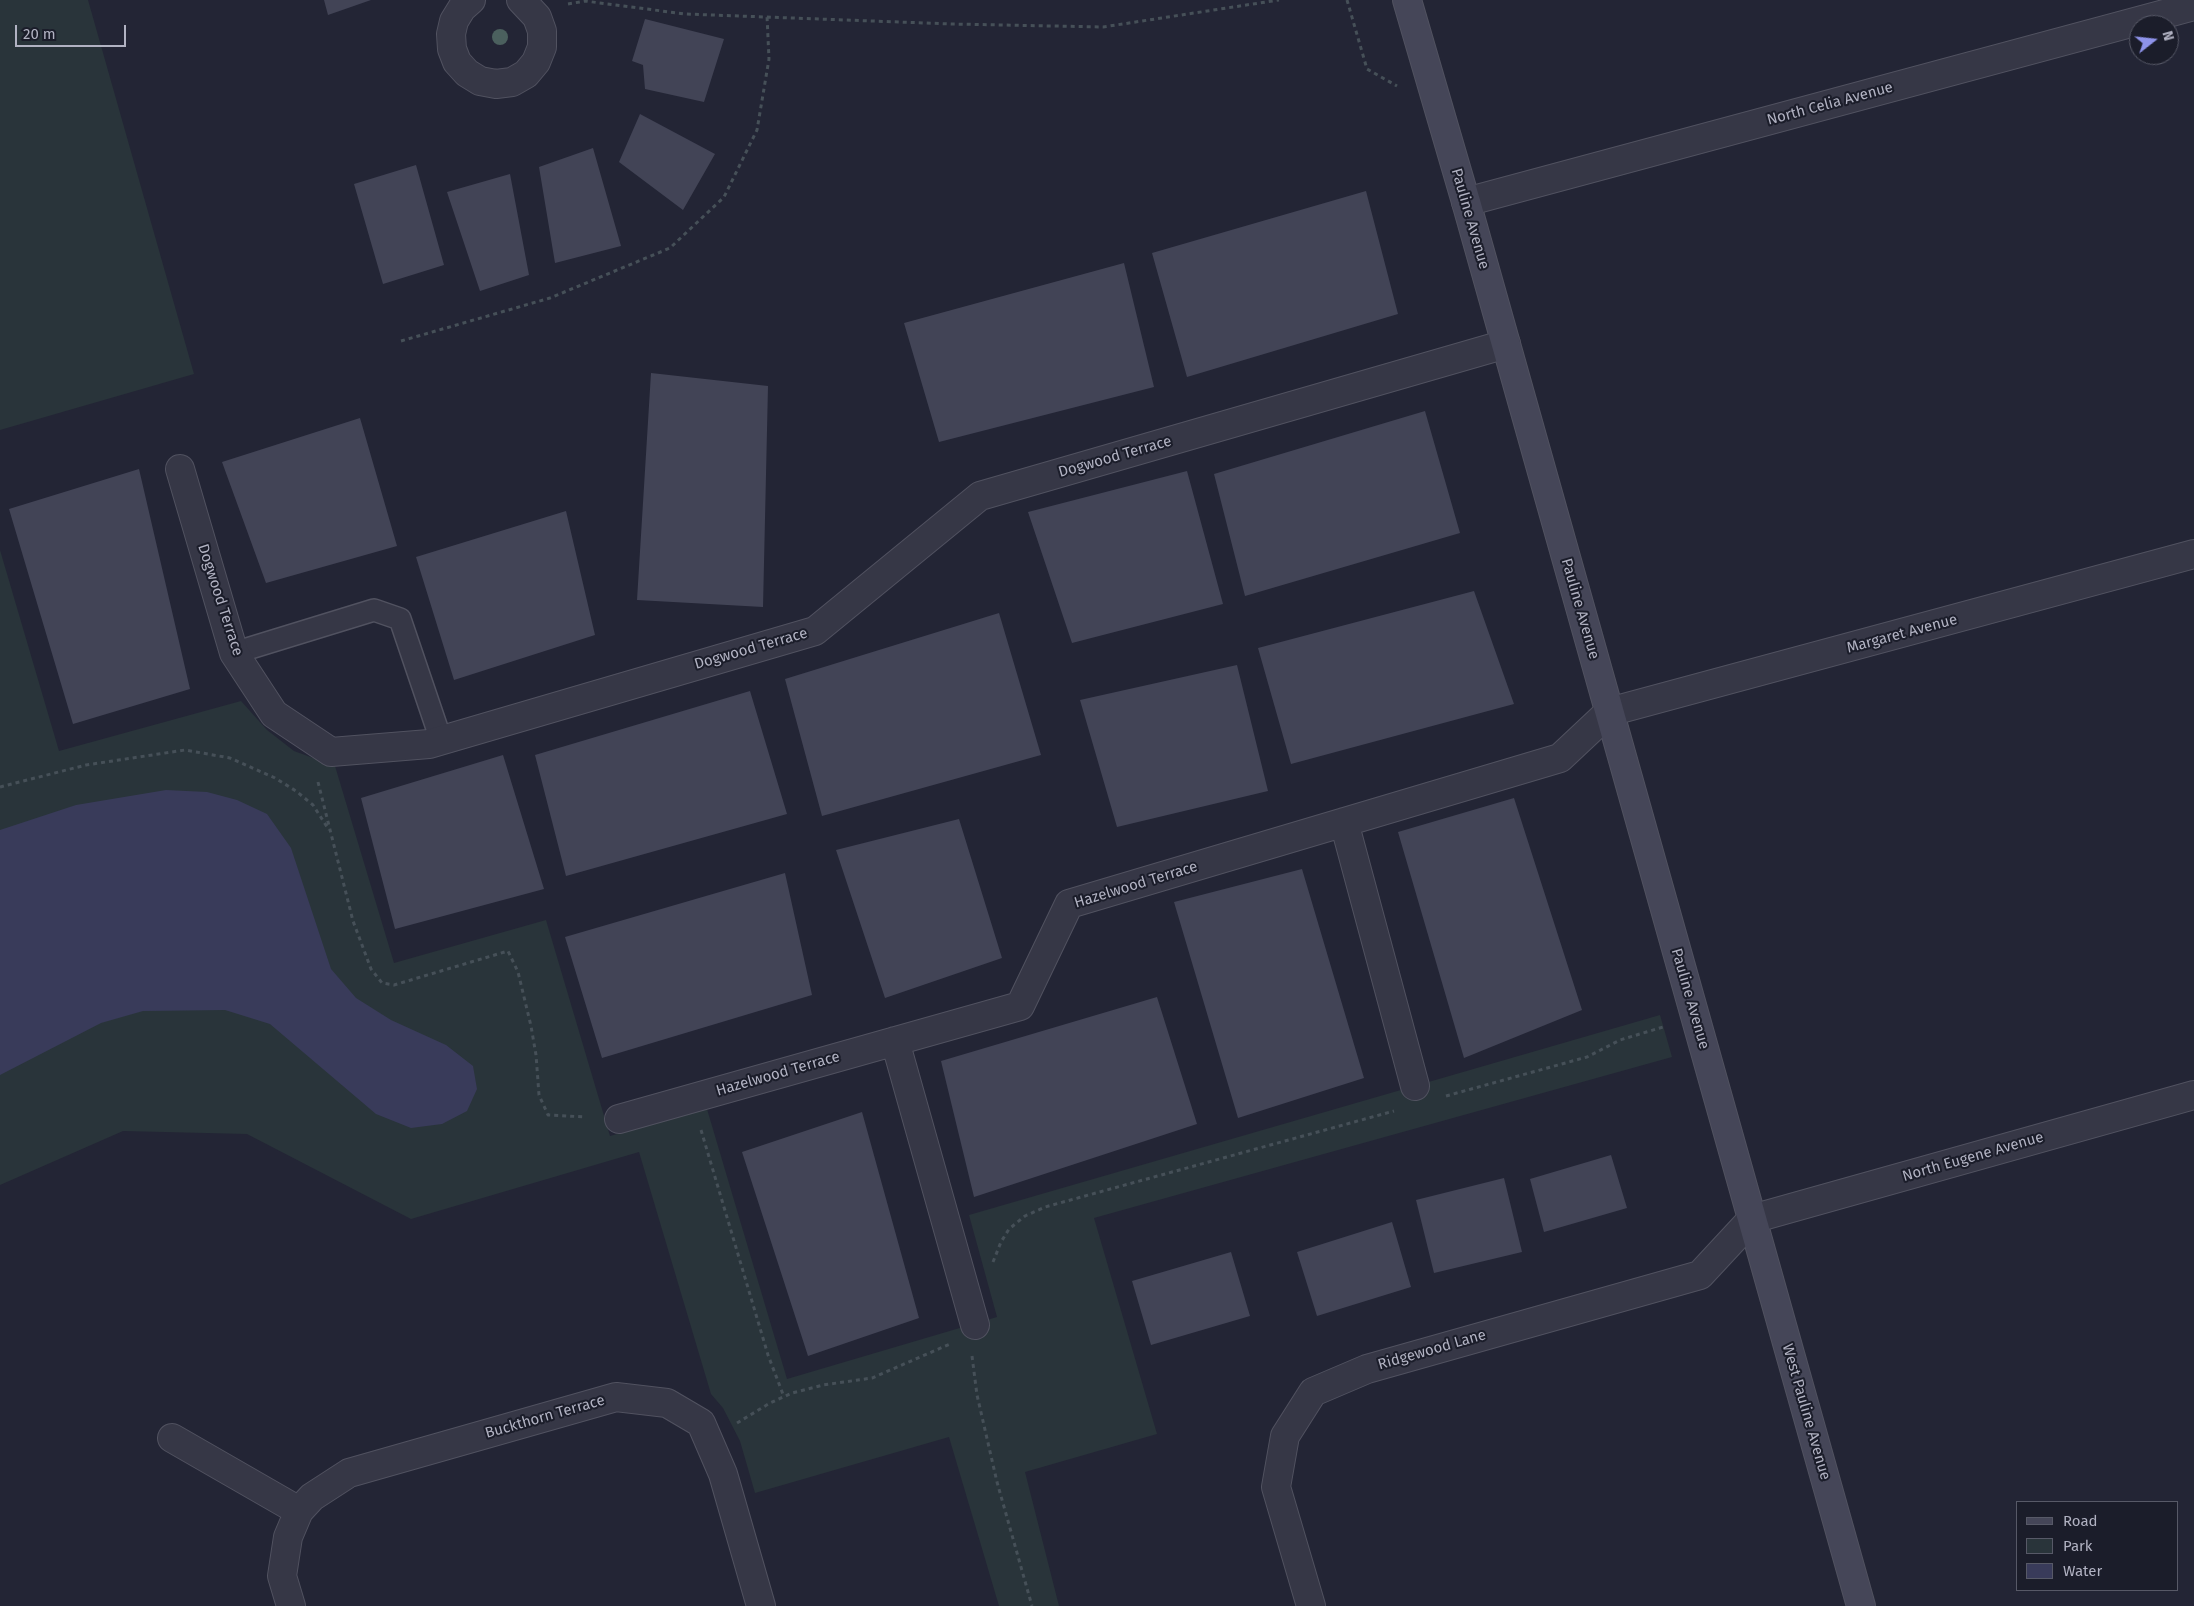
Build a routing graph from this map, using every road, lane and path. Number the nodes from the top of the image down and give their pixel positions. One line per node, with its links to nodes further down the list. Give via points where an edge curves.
1 (471, 0): 5 (street, via 454,20 452,49 467,74 496,84 512,82 526,74 542,47 542,31 537,17)
2 (1278, 0): 7 (path, via 1103,27)
3 (1347, 0): 8 (path, via 1367,69)
4 (1407, 0): 8 (street, Pauline Avenue)
5 (527, 6): 7 (path, via 585,1 685,14)
6 (2194, 6): 9 (street, North Celia Avenue)
7 (768, 16): 10 (path, via 769,60 757,130 724,197 670,248 550,298)
8 (1439, 110): 9 (street, Pauline Avenue)
9 (1466, 202): 11 (street, Pauline Avenue)
10 (401, 341)
11 (1506, 344): 15 (street, Pauline Avenue); 17 (street, Dogwood Terrace, via 980,496 815,631)
12 (180, 469): 14 (street, Dogwood Terrace)
13 (2194, 554): 15 (street, Margaret Avenue)
14 (234, 653): 16 (street, Dogwood Terrace, via 274,714); 17 (lane, via 374,610 400,618)
15 (1609, 712): 19 (street, Hazelwood Terrace, via 1560,758); 21 (street, Pauline Avenue)
16 (307, 735): 17 (street, Dogwood Terrace, via 331,752 429,744); 20 (path)
17 (441, 740)
18 (0, 787): 20 (path, via 86,765 185,750 230,758 275,778 313,805)
19 (1344, 822): 22 (street, Hazelwood Terrace, via 1069,904 1020,1006); 23 (street)
20 (331, 832): 28 (path, via 360,943 370,969 382,983 394,985 508,951 518,972 536,1054 539,1095 548,1114)
21 (1695, 1017): 25 (path, via 1620,1040 1587,1057); 29 (street, Pauline Avenue)
22 (895, 1041): 26 (street, Hazelwood Terrace); 31 (street)
23 (1415, 1086)
24 (2194, 1094): 29 (street, North Eugene Avenue)
25 (1444, 1097)
26 (690, 1099): 28 (street, Hazelwood Terrace); 32 (path, via 768,1354)
27 (1397, 1110): 30 (path, via 1045,1207 1025,1216 1010,1229)
28 (619, 1119)
29 (1752, 1219): 39 (street, Ridgewood Lane, via 1700,1275 1367,1369 1313,1392 1285,1436 1276,1486); 40 (street, West Pauline Avenue)
30 (992, 1268)
31 (975, 1329): 32 (path, via 872,1378 823,1385); 38 (path, via 971,1344 977,1395 997,1482)
32 (784, 1396): 34 (path)
33 (172, 1438): 35 (street)
34 (708, 1440): 35 (street, Buckthorn Terrace, via 701,1423 667,1403 616,1397 349,1473 312,1497); 37 (street, Buckthorn Terrace, via 723,1474)
35 (299, 1511): 36 (street, Buckthorn Terrace, via 288,1537 282,1576)
36 (291, 1606)
37 (761, 1606)
38 (1032, 1606)
39 (1311, 1606)
40 (1860, 1606)

